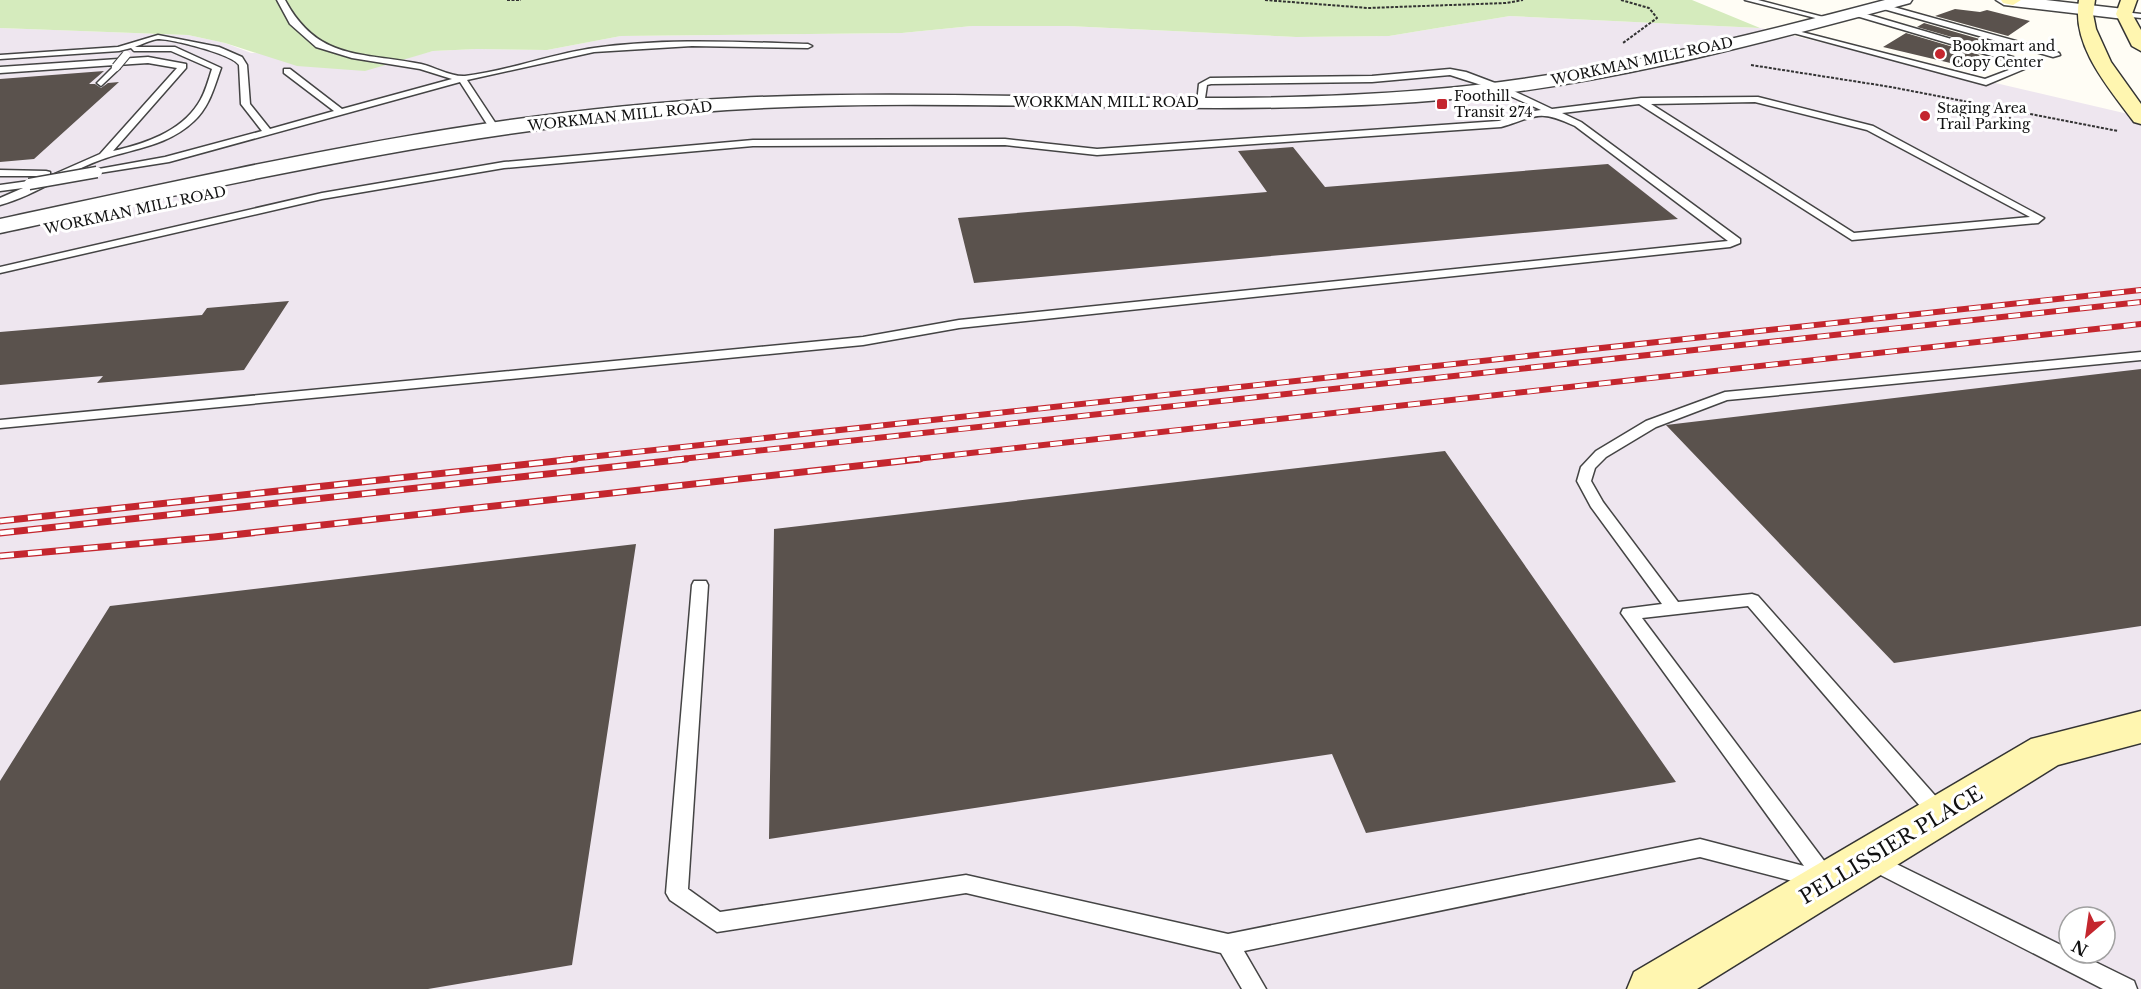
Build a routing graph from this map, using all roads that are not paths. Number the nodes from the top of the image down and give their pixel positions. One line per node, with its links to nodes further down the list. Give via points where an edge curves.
1 (281, 0): 20 (lane, via 293,22 319,45 352,56 421,67)
2 (1749, 0): 11 (lane)
3 (1904, 0): 8 (street, WORKMAN MILL ROAD)
4 (2004, 0): 5 (street)
5 (2009, 0): 6 (main road); 7 (street)
6 (2013, 0)
7 (2085, 4): 9 (street); 27 (main road, via 2085,21 2099,57)
8 (1883, 6): 10 (street, WORKMAN MILL ROAD); 16 (lane)
9 (2131, 10): 14 (main road)
10 (1856, 13): 11 (street, WORKMAN MILL ROAD); 12 (lane, via 2030,65 1986,82)
11 (1831, 20): 12 (street, WORKMAN MILL ROAD)
12 (1786, 30): 22 (street, WORKMAN MILL ROAD, via 1580,76)
13 (808, 46): 20 (lane, via 692,44 594,50)
14 (2141, 46)
15 (123, 51): 17 (lane); 21 (lane, bridge, via 116,68); 29 (lane, via 158,37 216,48 239,59 243,65 246,104); 30 (lane, via 172,49 217,68 201,108 178,129 132,150)
16 (2056, 54)
17 (0, 57)
18 (0, 70): 30 (lane, via 148,60 183,66)
19 (287, 71): 26 (lane)
20 (462, 79): 26 (lane); 28 (lane)
21 (101, 83)
22 (1500, 88): 24 (street, WORKMAN MILL ROAD, via 1330,102); 24 (lane, via 1450,72 1372,79 1210,81 1203,84); 25 (lane)
23 (1641, 101): 23 (lane, via 1755,99 1870,128 2039,218 1852,237); 25 (lane)
24 (1201, 103): 28 (street, WORKMAN MILL ROAD, via 730,104)
25 (1551, 111): 38 (lane, via 1523,115 1501,124 1097,152 1005,142 753,143 504,165 322,196); 40 (lane, via 1578,124 1736,242 959,324 863,341)
26 (342, 113): 29 (lane)
27 (2141, 118)
28 (495, 130): 31 (street, WORKMAN MILL ROAD)
29 (268, 133): 33 (lane, bridge, via 166,160)
30 (103, 156): 35 (lane)
31 (302, 164): 36 (street, WORKMAN MILL ROAD, via 249,171); 37 (street, WORKMAN MILL ROAD, via 260,182)
32 (0, 173): 33 (lane, bridge)
33 (67, 178): 34 (lane, bridge)
34 (0, 188)
35 (0, 202)
36 (0, 226)
37 (0, 238)
38 (0, 270)
39 (2141, 356): 42 (lane, via 1725,396 1652,424 1601,454 1588,467 1584,481 1596,504)
40 (0, 424)
41 (700, 585): 47 (lane, via 677,893 717,922 966,884)
42 (1674, 608): 44 (lane, via 1752,600); 46 (lane, via 1628,613)
43 (2141, 727): 44 (main road, PELLISSIER PLACE, via 2046,751)
44 (1940, 815): 45 (main road, PELLISSIER PLACE)
45 (1868, 859): 46 (main road, PELLISSIER PLACE); 50 (lane)
46 (1828, 882): 47 (lane, via 1700,848); 49 (main road, PELLISSIER PLACE)
47 (1227, 944): 48 (lane)
48 (1255, 989)
49 (1652, 989)
50 (2126, 989)

